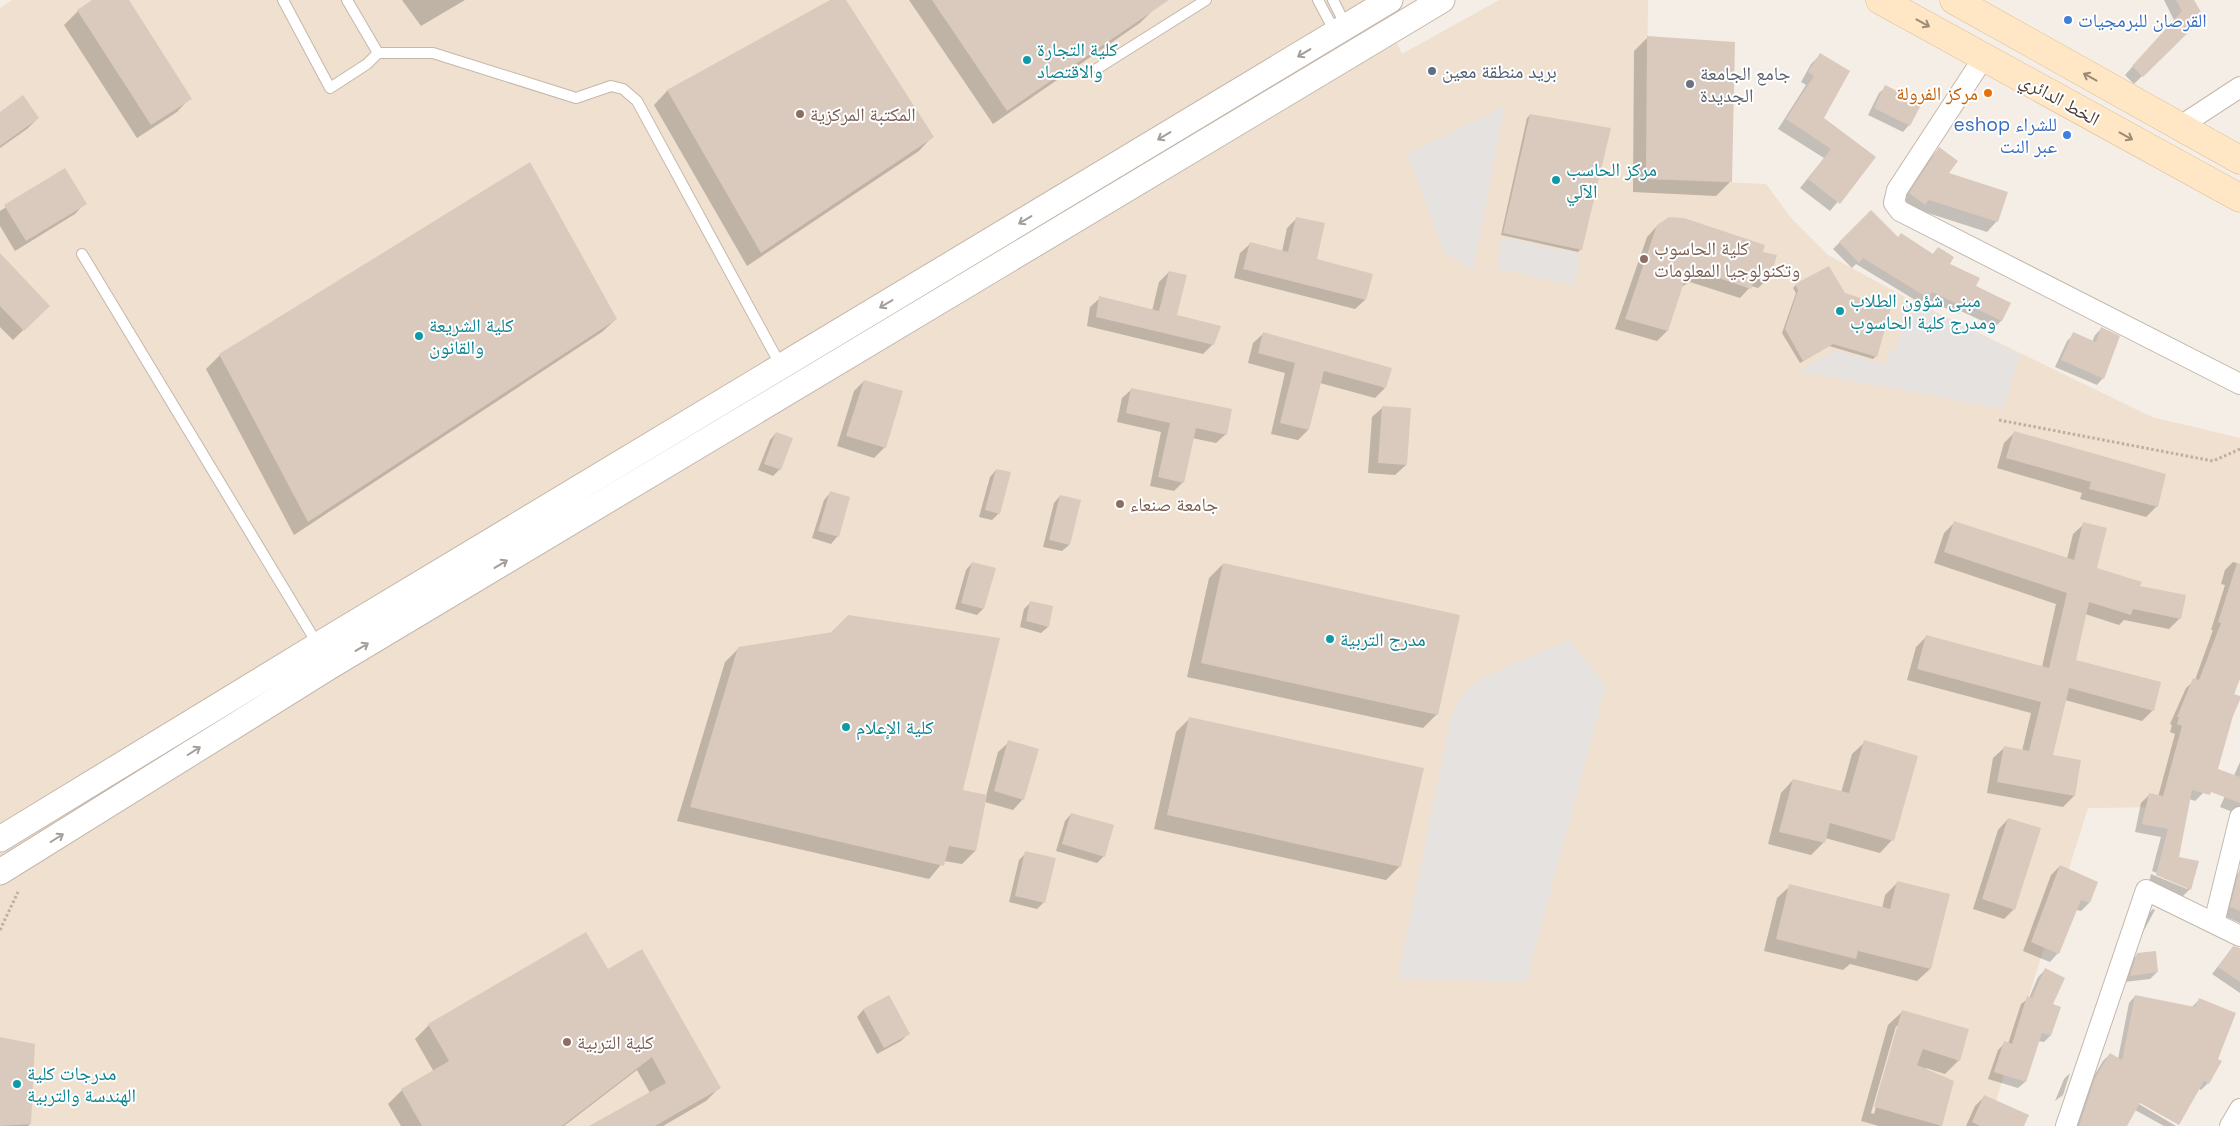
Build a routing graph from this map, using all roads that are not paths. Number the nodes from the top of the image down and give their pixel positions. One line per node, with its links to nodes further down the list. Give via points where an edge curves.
1 (283, 0): 12 (lane, via 330,88 368,64)
2 (347, 0): 12 (lane)
3 (1206, 0): 14 (lane)
4 (1318, 0): 10 (lane)
5 (1333, 0): 10 (lane)
6 (1390, 0): 10 (street)
7 (1442, 0): 11 (street)
8 (1880, 0): 13 (main road, الخط الدائري, one-way to 13)
9 (1954, 0): 16 (main road, الخط الدائري, one-way to 9)
10 (1341, 30): 11 (street); 20 (street, one-way to 20)
11 (1355, 51): 23 (street, one-way to 11)
12 (378, 52): 20 (lane, via 433,53 576,98 611,86 623,89 637,101)
13 (1984, 57): 18 (main road, الخط الدائري, one-way to 18); 21 (street, via 1897,190 1894,203 1900,211)
14 (1098, 68)
15 (2240, 87): 16 (street)
16 (2179, 127): 17 (main road, الخط الدائري)
17 (2240, 160)
18 (2240, 198)
19 (82, 254): 22 (lane)
20 (781, 366): 22 (street)
21 (2240, 384)
22 (318, 645): 23 (street); 25 (street)
23 (330, 667): 26 (street, one-way to 23)
24 (2240, 817): 28 (street)
25 (10, 833): 26 (street)
26 (28, 856): 27 (street)
27 (0, 872)
28 (2214, 924): 29 (street); 31 (street, via 2146,890)
29 (2240, 936)
30 (2240, 1109): 32 (street)
31 (2066, 1126)
32 (2230, 1126)

